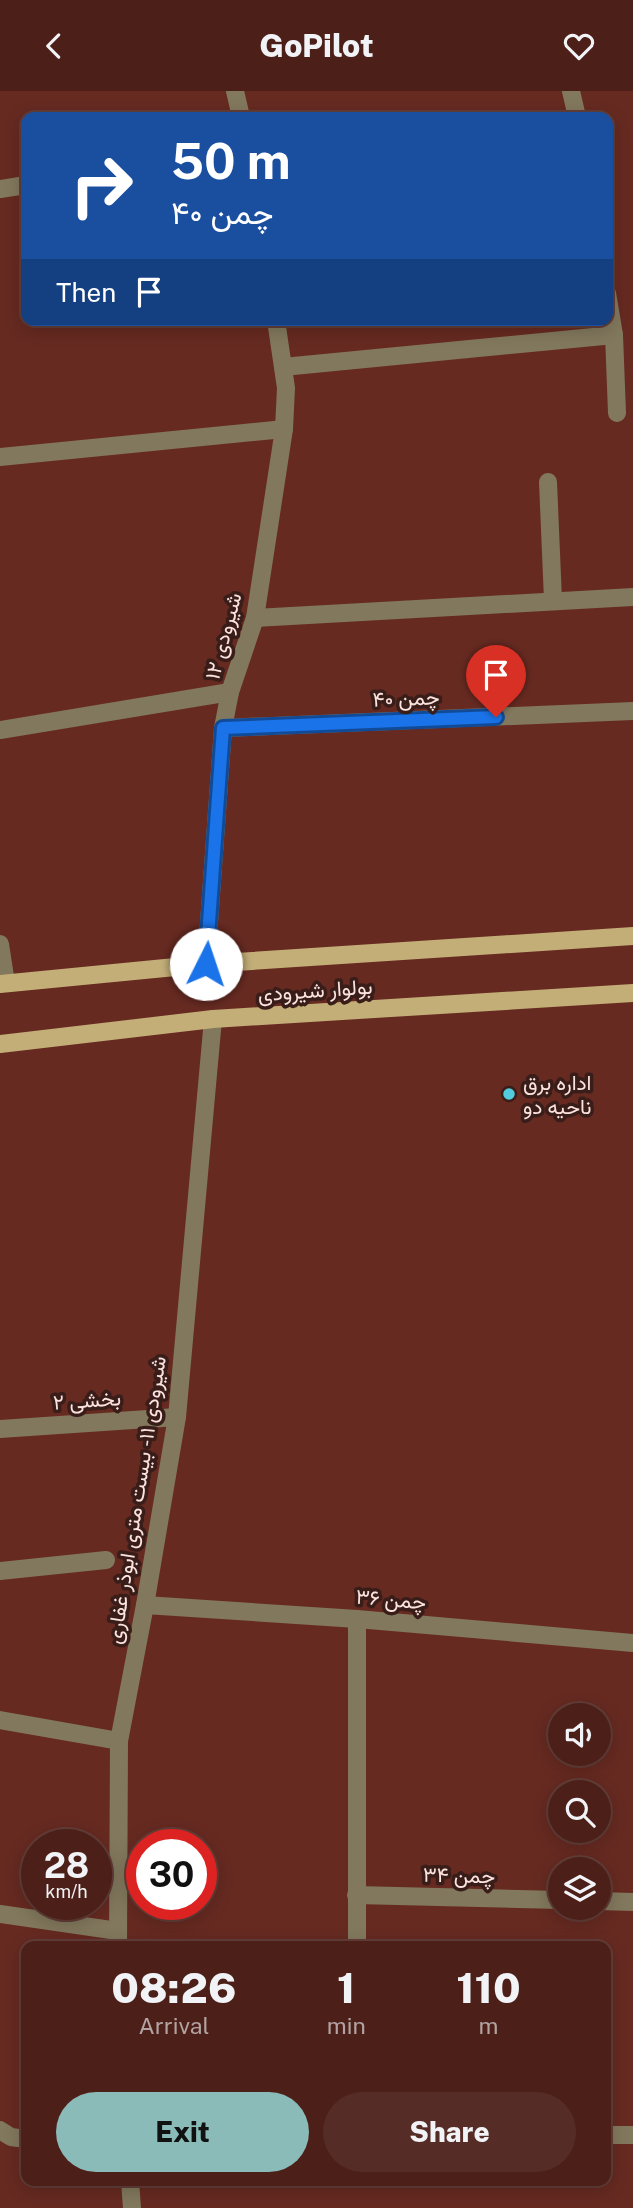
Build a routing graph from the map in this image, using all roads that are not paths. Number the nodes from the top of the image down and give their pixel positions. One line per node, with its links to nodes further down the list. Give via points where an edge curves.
1 (235, 91): 3 (street)
2 (571, 91): 4 (street)
3 (240, 112)
4 (576, 112)
5 (21, 186): 6 (street)
6 (0, 190)
7 (277, 326): 10 (street, شیرودی ۱۲)
8 (612, 326): 9 (street)
9 (614, 335): 10 (street); 11 (street)
10 (283, 367): 12 (street, شیرودی ۱۲)
11 (617, 413)
12 (284, 429): 13 (street); 17 (street, شیرودی ۱۲)
13 (0, 457)
14 (548, 482): 16 (street)
15 (633, 597): 16 (street)
16 (553, 600): 17 (street)
17 (255, 618): 18 (street, شیرودی ۱۲)
18 (230, 692): 20 (street, شیرودی ۱۲); 21 (street)
19 (633, 711): 20 (street, چمن ۴۰)
20 (223, 728): 24 (street, شیرودی ۱۲)
21 (0, 730)
22 (633, 936): 24 (main road, بولوار شیرودی)
23 (0, 944): 25 (street)
24 (206, 964): 25 (main road, بولوار شیرودی)
25 (3, 983)
26 (633, 993): 27 (main road, بولوار شیرودی)
27 (213, 1019): 28 (main road, بولوار شیرودی); 29 (street, شیرودی ۱۱ - بیست متری ابوذر غفاری)
28 (0, 1044)
29 (177, 1417): 30 (street, بخشی ۲); 33 (street, شیرودی ۱۱ - بیست متری ابوذر غفاری)
30 (0, 1429)
31 (106, 1560): 32 (street)
32 (0, 1571)
33 (145, 1605): 34 (street, چمن ۳۶); 37 (street, شیرودی ۱۱ - بیست متری ابوذر غفاری)
34 (357, 1619): 35 (street, چمن ۳۶); 38 (street)
35 (633, 1643)
36 (0, 1720): 37 (street)
37 (119, 1741): 43 (street, شیرودی ۱۱ - بیست متری ابوذر غفاری)
38 (356, 1895): 39 (street, چمن ۳۴); 44 (street)
39 (548, 1900)
40 (611, 1901): 41 (street)
41 (633, 1902)
42 (0, 1914): 43 (street)
43 (118, 1939)
44 (357, 1941)
45 (0, 2130): 48 (street)
46 (611, 2135): 47 (street)
47 (633, 2135)
48 (21, 2138)
49 (130, 2186): 50 (street)
50 (132, 2208)

